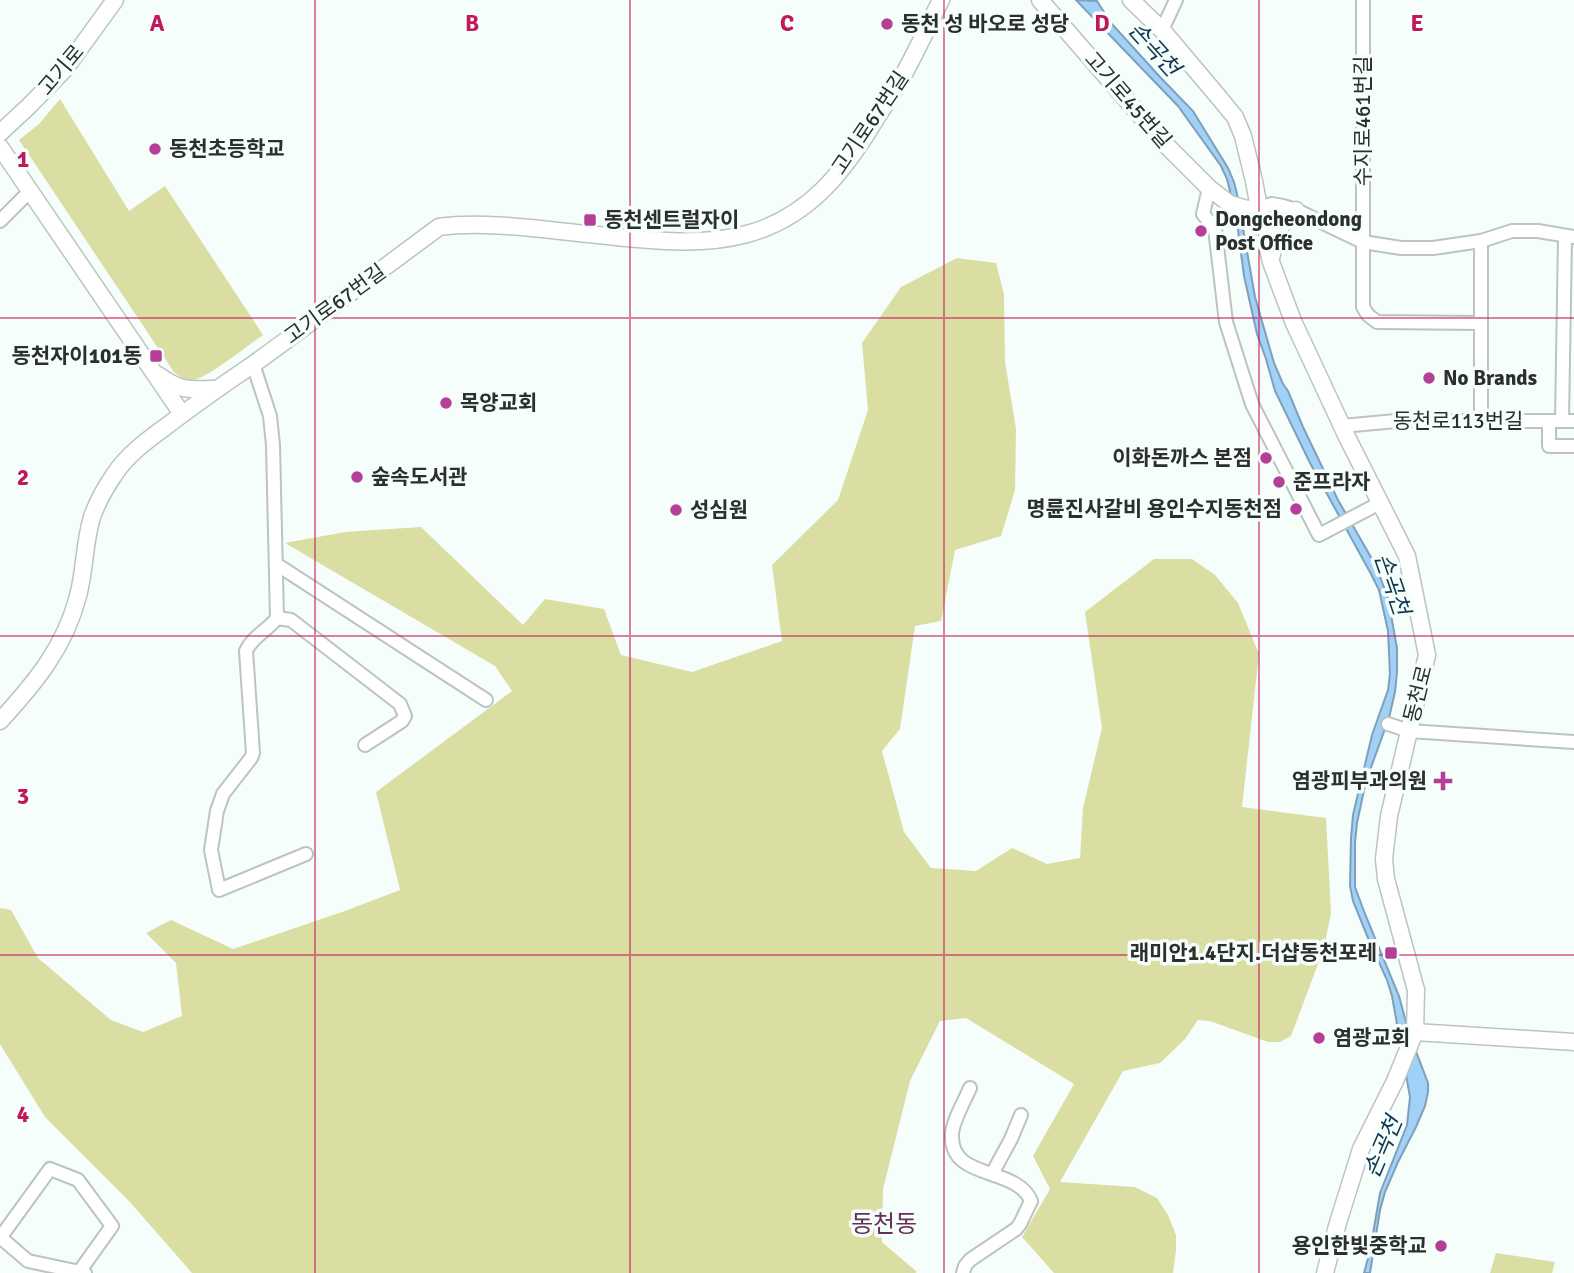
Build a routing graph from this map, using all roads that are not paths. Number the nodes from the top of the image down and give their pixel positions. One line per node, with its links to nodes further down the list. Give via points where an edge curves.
1 (116, 0): 8 (street, 고기로, via 65,69)
2 (941, 0): 20 (street, 고기로67번길, via 904,74 844,168 789,217 745,235 687,241 514,227 439,227)
3 (1040, 0): 11 (street, 고기로45번길)
4 (1130, 0): 7 (street, 동천로)
5 (1176, 0): 7 (street)
6 (1363, 0): 17 (street, 수지로461번길)
7 (1162, 30): 12 (street, 동천로, via 1234,117 1249,155)
8 (0, 132)
9 (0, 146): 10 (street)
10 (29, 192): 14 (street); 21 (street)
11 (1214, 192): 12 (street, via 1230,204); 28 (street, via 1203,214 1215,229 1226,322 1252,404 1319,536)
12 (1259, 208): 13 (street, via 1272,204); 18 (street, 동천로)
13 (1296, 210): 17 (street); 18 (street, via 1275,236)
14 (0, 221)
15 (1570, 237): 16 (street, via 1512,231); 25 (street)
16 (1482, 240): 17 (street, via 1433,248); 19 (street)
17 (1363, 242): 19 (street, 수지로461번길, via 1363,307 1377,322)
18 (1271, 262): 26 (street, 동천로)
19 (1481, 323): 24 (street)
20 (253, 364): 22 (street, 고기로67번길); 29 (street, via 271,427)
21 (154, 372): 22 (street, via 178,388); 23 (street)
22 (215, 389): 23 (street, 고기로67번길)
23 (182, 414): 32 (street, 고기로67번길, via 131,454 102,494 92,518 71,622 34,684)
24 (1482, 421): 25 (street, 동천로113번길); 26 (street, 동천로113번길)
25 (1562, 421): 27 (street, via 1549,446)
26 (1342, 426): 28 (street, 동천로)
27 (1574, 446)
28 (1380, 503): 34 (street, 동천로, via 1407,556 1427,655)
29 (276, 564): 30 (street); 31 (street)
30 (277, 618): 36 (street, via 291,620 400,704 405,716 402,721); 37 (street, via 246,651 253,753 217,810 211,850 219,890)
31 (486, 700)
32 (0, 721)
33 (1388, 724): 34 (street)
34 (1409, 731): 35 (street); 38 (street, 동천로, via 1384,859 1416,990)
35 (1574, 741)
36 (365, 745)
37 (306, 854)
38 (1415, 1032): 39 (street); 46 (street, 동천로, via 1361,1149)
39 (1574, 1042)
40 (970, 1088): 42 (street, via 953,1127 953,1144 963,1162)
41 (1021, 1115): 42 (street)
42 (992, 1174): 45 (street, via 1025,1188 1031,1200 1016,1229 970,1260)
43 (0, 1238): 44 (street, via 28,1261); 44 (street, via 50,1169 78,1180 112,1226)
44 (83, 1272)
45 (963, 1273)
46 (1325, 1273)

